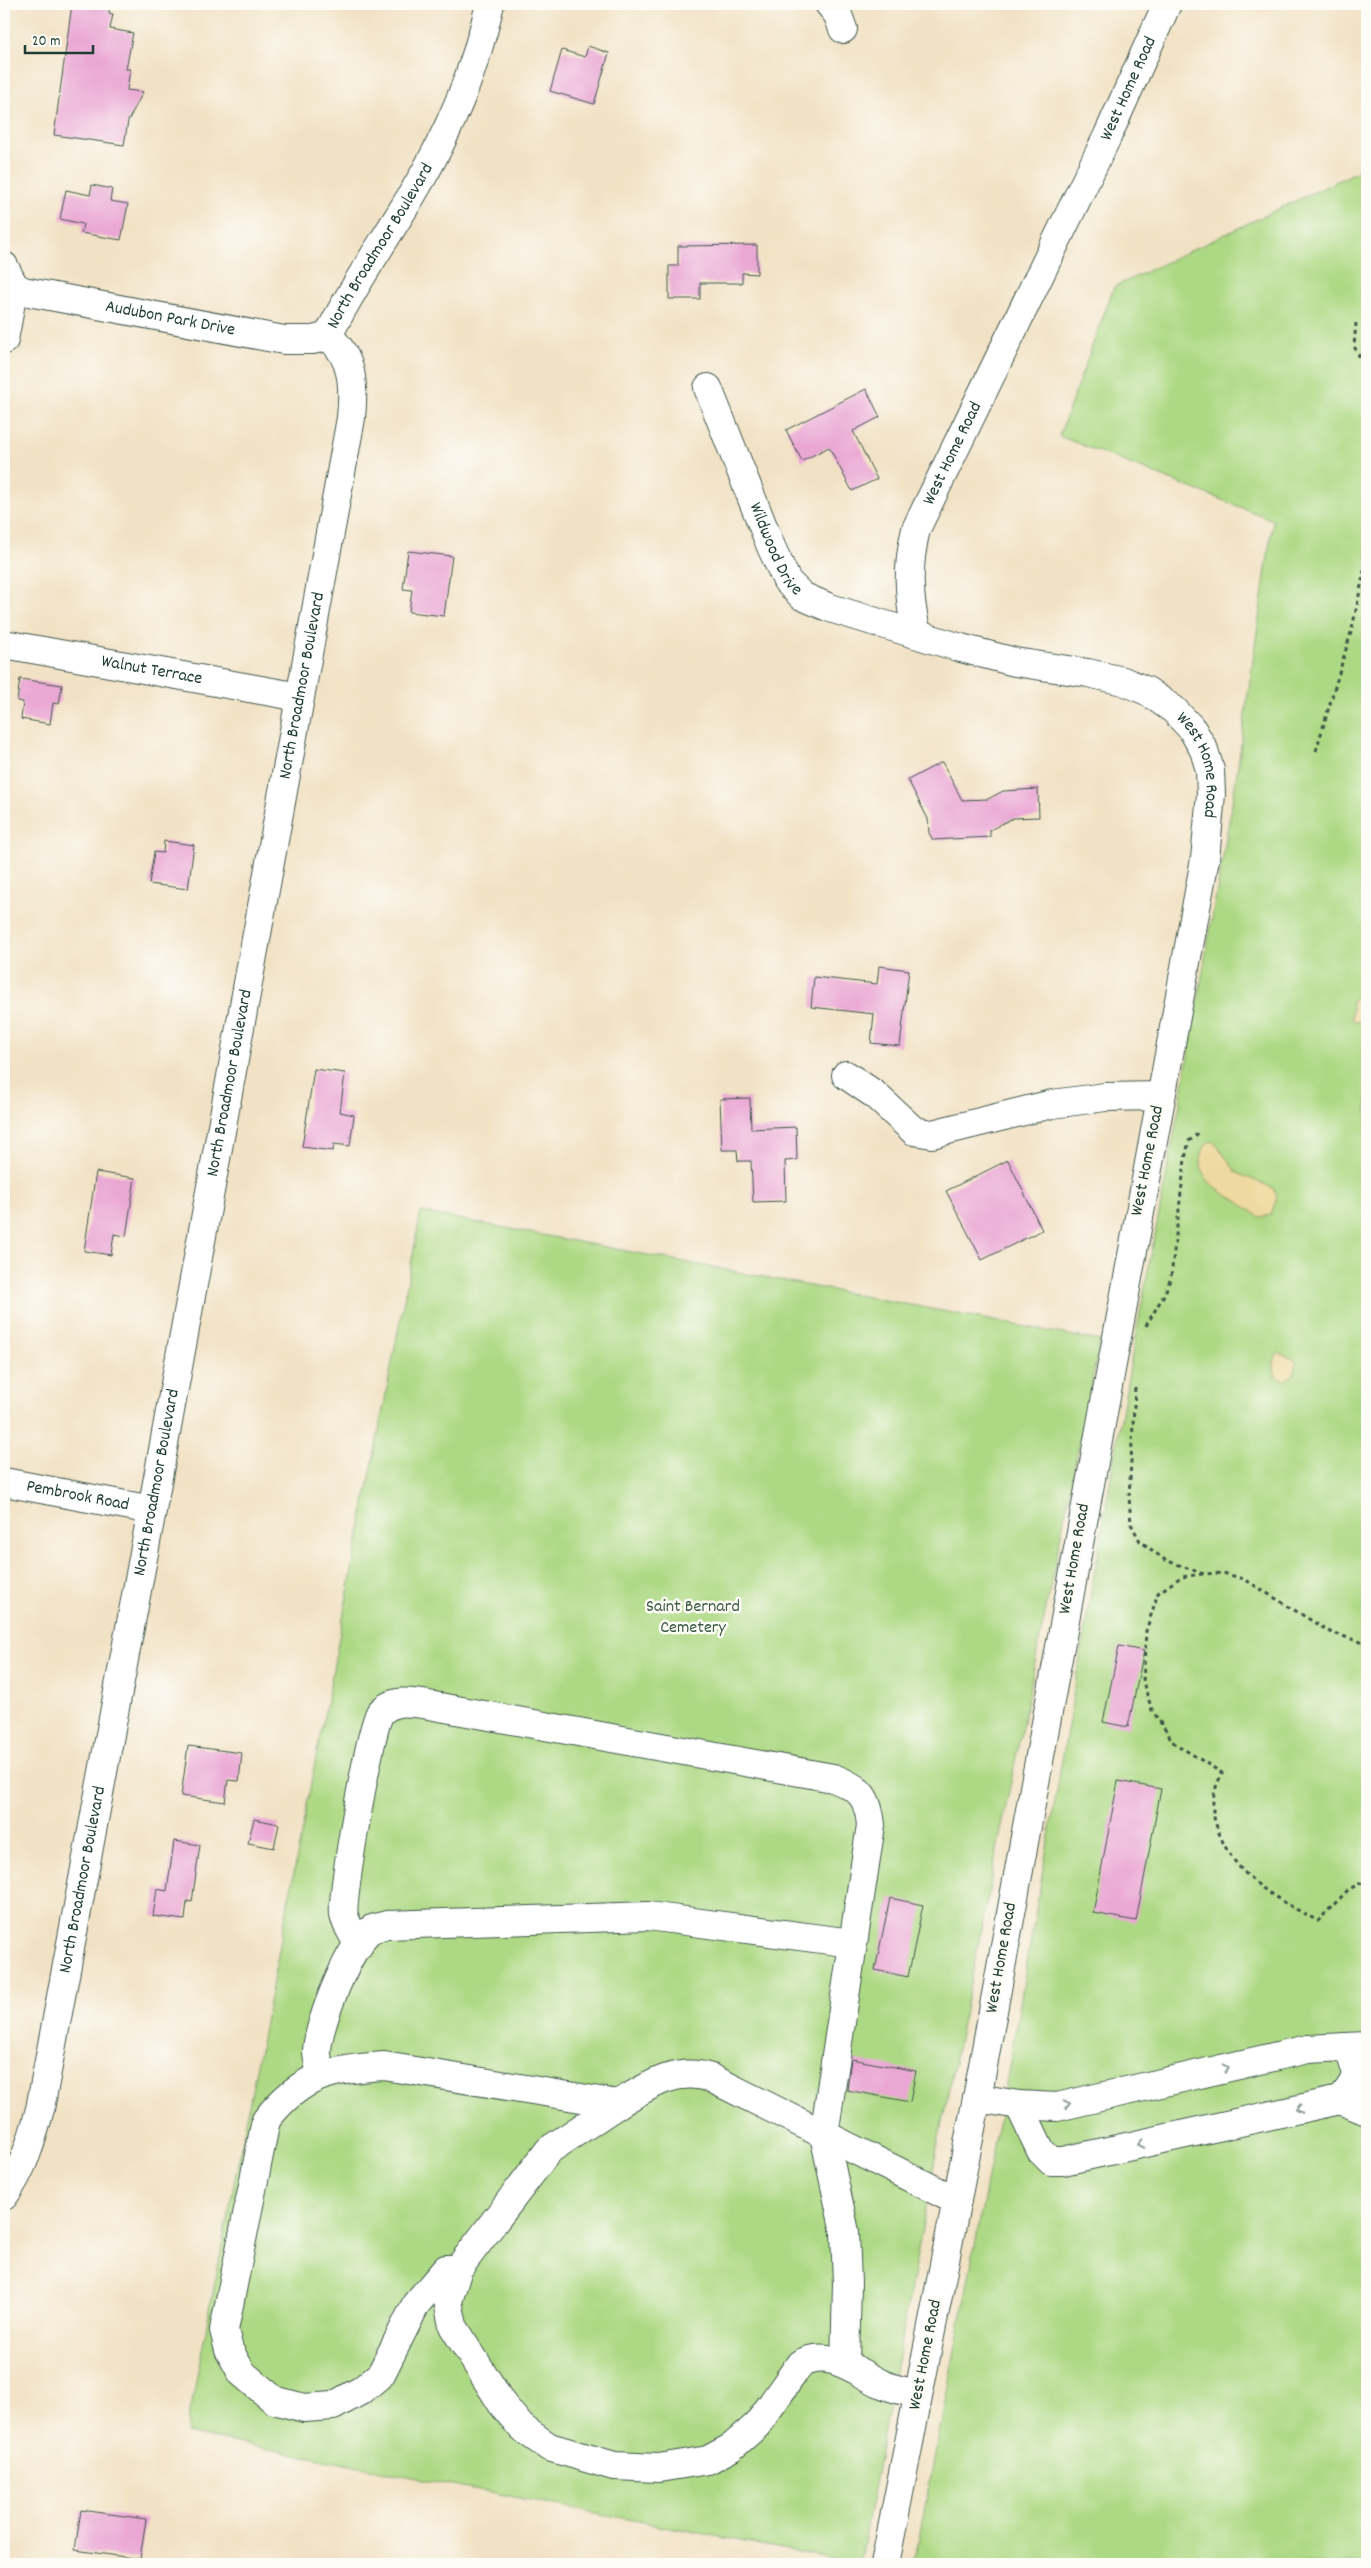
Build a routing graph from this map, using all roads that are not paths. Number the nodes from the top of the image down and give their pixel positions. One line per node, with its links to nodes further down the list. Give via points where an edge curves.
1 (490, 4): 6 (street, North Broadmoor Boulevard, via 465,88 443,140 414,193 348,294)
2 (828, 4): 4 (street, via 838,15)
3 (1167, 4): 9 (street, West Home Road, via 1107,137 916,529 908,581 910,608)
4 (843, 29)
5 (9, 276): 6 (street, Audubon Park Drive, via 24,291 284,340 313,340); 7 (street)
6 (328, 336): 11 (street, North Broadmoor Boulevard, via 346,359 352,375 353,394)
7 (4, 340)
8 (708, 388): 9 (street, Wildwood Drive, via 787,581 802,596 830,608)
9 (917, 634): 13 (street, West Home Road, via 1015,662 1123,681 1147,691 1174,710 1192,729 1204,750 1210,770 1211,794 1205,859)
10 (4, 644): 11 (street, Walnut Terrace)
11 (300, 697): 15 (street, North Broadmoor Boulevard)
12 (846, 1075): 13 (street, via 874,1094 914,1131 923,1134 1052,1104 1105,1097)
13 (1160, 1096): 20 (street, West Home Road)
14 (4, 1482): 15 (street, Pembrook Road)
15 (152, 1510): 26 (street, North Broadmoor Boulevard, via 40,2109 30,2146)
16 (852, 1944): 17 (street, via 648,1916 387,1924 372,1930); 17 (street, via 871,1825 869,1808 862,1794 848,1784 832,1778 400,1702 380,1713 362,1784 343,1914); 25 (street)
17 (359, 1945): 19 (street, via 329,2002 320,2029 317,2053)
18 (1357, 2046): 21 (street, via 1353,2060 1353,2085); 23 (street, one-way to 18, via 1057,2107 1308,2049)
19 (321, 2075): 22 (street, via 349,2068 384,2066); 28 (street, via 284,2096 266,2120 224,2330 242,2373 274,2400 304,2408 333,2406 362,2390 381,2374 416,2304 446,2269)
20 (977, 2098): 23 (street); 27 (street, West Home Road)
21 (1340, 2100): 23 (street, one-way to 23, via 1064,2161 1051,2161 1041,2151); 24 (street)
22 (618, 2104): 25 (street, via 654,2082 678,2074 699,2073); 28 (street, via 549,2150)
23 (1019, 2105)
24 (1367, 2111)
25 (824, 2135): 27 (street); 29 (street, via 845,2232 848,2283)
26 (4, 2196)
27 (957, 2201): 30 (street, West Home Road)
28 (458, 2269): 29 (street, via 448,2301 453,2326 502,2404 522,2428 549,2447 614,2466 659,2468 708,2460 732,2447 757,2425 800,2364 821,2358)
29 (845, 2364): 30 (street, via 882,2384)
30 (918, 2394): 31 (street, West Home Road)
31 (884, 2564)

